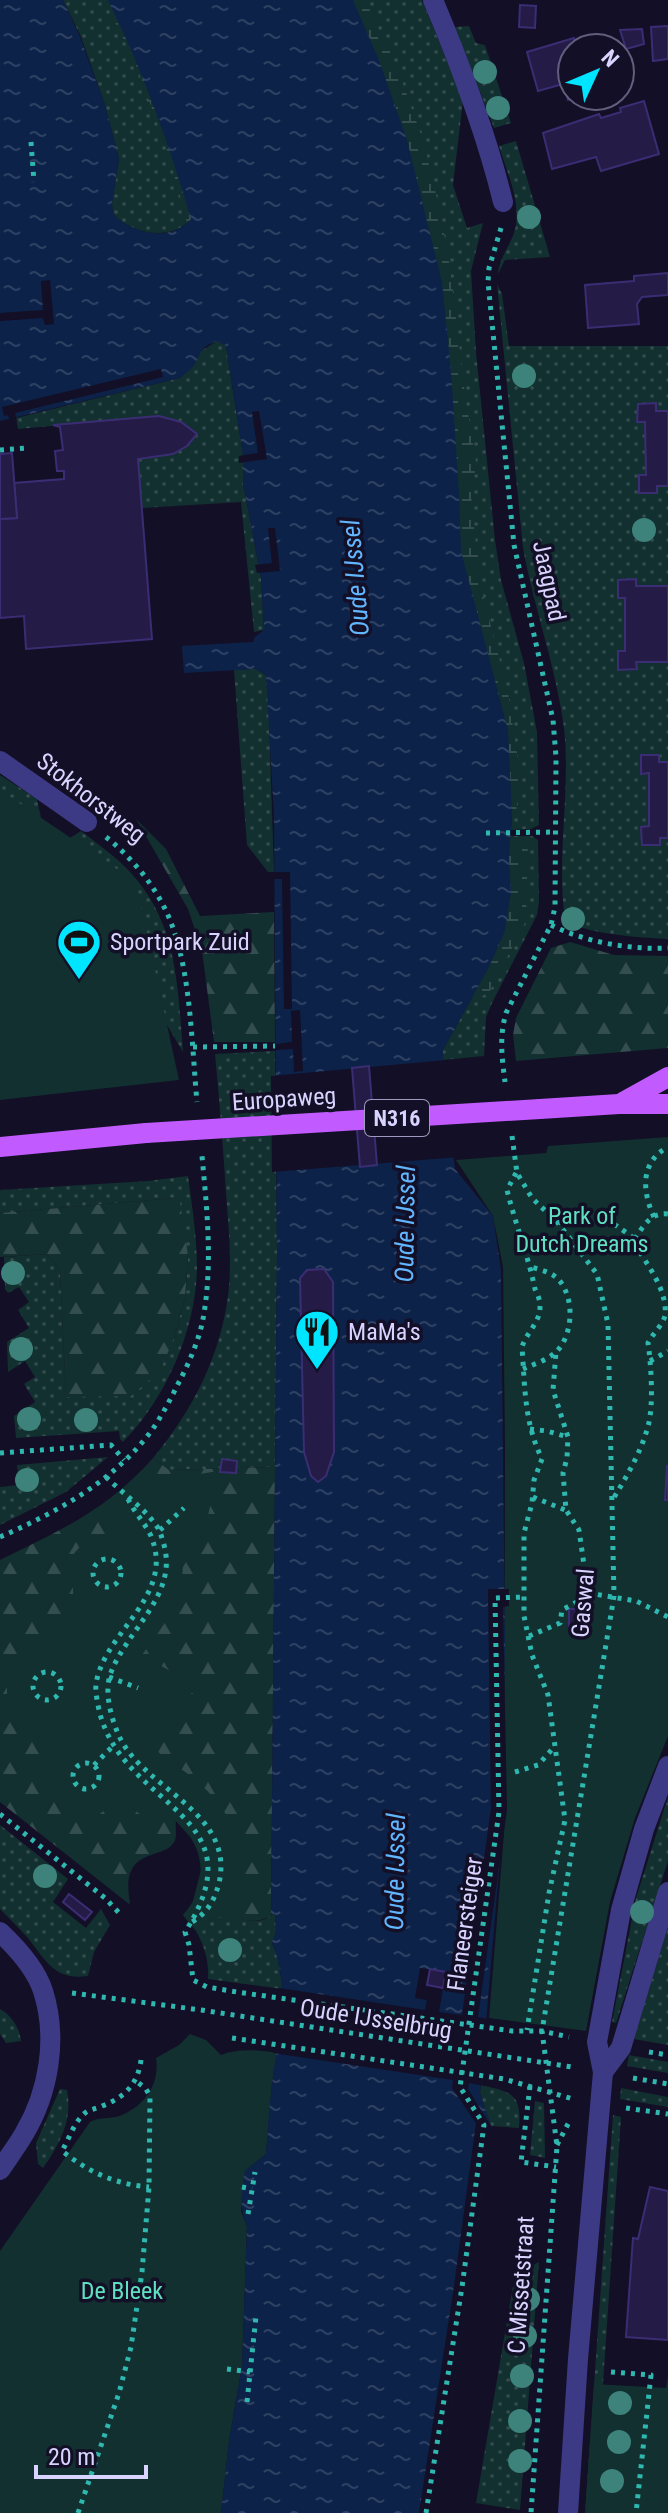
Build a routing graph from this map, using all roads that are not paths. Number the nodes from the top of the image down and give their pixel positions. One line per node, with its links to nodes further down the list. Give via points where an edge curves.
1 (433, 0): 2 (street, via 475,104)
2 (503, 202)
3 (0, 761): 4 (street, Stokhorstweg)
4 (87, 822)
5 (668, 1077): 6 (main road, Europaweg / N316)
6 (619, 1104): 7 (main road, Europaweg / N316); 8 (main road, Europaweg / N316, bridge)
7 (668, 1104)
8 (0, 1147)
9 (668, 1766): 12 (street, via 621,1910 597,2042)
10 (668, 1892): 12 (street, via 621,2048)
11 (0, 1932): 13 (street, via 21,1953 42,1990 50,2054 48,2075 25,2132)
12 (603, 2072): 14 (street)
13 (0, 2170)
14 (568, 2513)

